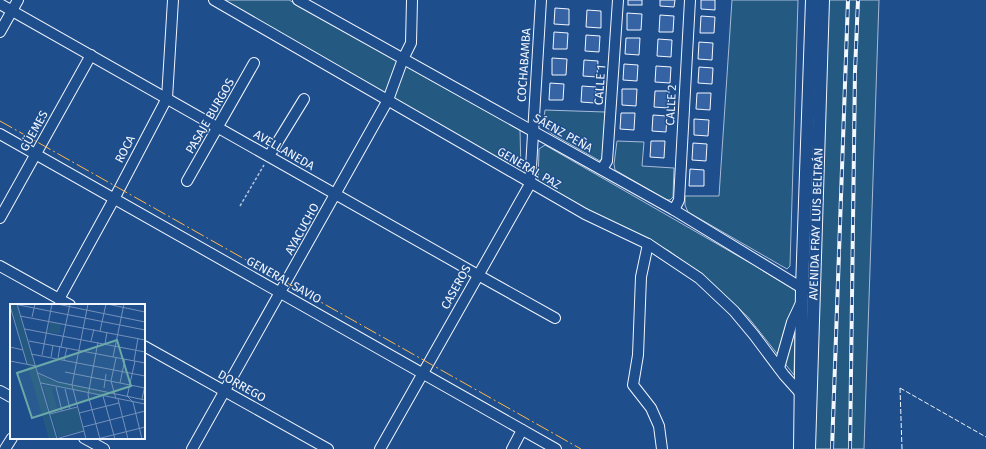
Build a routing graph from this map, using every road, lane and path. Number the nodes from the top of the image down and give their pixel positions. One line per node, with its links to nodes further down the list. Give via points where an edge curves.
1 (18, 0): 12 (street)
2 (173, 0): 17 (street, ROCA)
3 (214, 0): 19 (street, GENERAL PAZ)
4 (298, 0): 15 (street, SÁENZ PEÑA)
5 (412, 0): 15 (street, AYACUCHO, via 411,43)
6 (541, 0): 21 (street, COCHABAMBA)
7 (618, 0): 25 (street, CALLE 1, via 607,161)
8 (690, 0): 31 (street, CALLE 2, via 679,200)
9 (812, 0): 36 (main road, AVENIDA FRAY LUIS BELTRÁN)
10 (823, 0): 36 (main road, AVENIDA FRAY LUIS BELTRÁN)
11 (0, 4): 12 (street, AVELLANEDA)
12 (12, 11): 13 (street); 14 (street, AVELLANEDA)
13 (0, 32)
14 (91, 55): 17 (street, AVELLANEDA); 23 (street, GÜEMES)
15 (403, 59): 19 (street, AYACUCHO); 21 (street, SÁENZ PEÑA)
16 (254, 63): 20 (street, PASAJE BURGOS)
17 (167, 98): 20 (street, AVELLANEDA); 29 (street, ROCA)
18 (304, 99): 24 (street)
19 (388, 100): 27 (street, GENERAL PAZ); 28 (street, AYACUCHO)
20 (218, 127): 24 (street, AVELLANEDA); 26 (street, PASAJE BURGOS)
21 (533, 132): 25 (street, SÁENZ PEÑA); 27 (street, CASEROS)
22 (0, 134): 23 (street, GENERAL SAVIO)
23 (36, 155): 29 (street, GENERAL SAVIO); 32 (street, GÜEMES)
24 (269, 156): 28 (street, AVELLANEDA); 30 (path)
25 (602, 169): 31 (street, SÁENZ PEÑA)
26 (187, 181)
27 (530, 184): 33 (street, GENERAL PAZ, via 584,214); 35 (street, CASEROS)
28 (336, 195): 35 (street, AVELLANEDA); 37 (street, AYACUCHO)
29 (114, 199): 37 (street, GENERAL SAVIO); 38 (street, ROCA)
30 (240, 206)
31 (674, 210): 36 (street, SÁENZ PEÑA)
32 (0, 218)
33 (648, 244): 43 (street, GENERAL PAZ, via 699,278 734,311); 59 (street, via 641,277 638,355 633,385 651,408 659,426)
34 (0, 266): 38 (street)
35 (478, 275): 41 (street, AVELLANEDA); 44 (street, CASEROS)
36 (808, 289): 39 (main road, AVENIDA FRAY LUIS BELTRÁN); 61 (main road, AVENIDA FRAY LUIS BELTRÁN)
37 (280, 293): 44 (street, GENERAL SAVIO); 46 (street, AYACUCHO)
38 (59, 298): 40 (street)
39 (802, 301): 43 (street, via 792,322); 47 (main road, AVENIDA FRAY LUIS BELTRÁN)
40 (68, 304)
41 (555, 318)
42 (145, 347): 46 (street, DORREGO)
43 (779, 368): 47 (street, GENERAL PAZ)
44 (422, 373): 49 (street, GENERAL SAVIO); 56 (street, CASEROS)
45 (0, 391): 48 (street)
46 (225, 392): 54 (street, AYACUCHO); 55 (street, DORREGO)
47 (801, 394): 60 (main road, AVENIDA FRAY LUIS BELTRÁN)
48 (10, 396)
49 (522, 430): 57 (street); 58 (street, GENERAL SAVIO)
50 (11, 439): 52 (street)
51 (86, 439): 53 (street)
52 (5, 449)
53 (104, 449)
54 (192, 449)
55 (328, 449)
56 (380, 449)
57 (512, 449)
58 (556, 449)
59 (662, 449)
60 (800, 449)
61 (809, 449)

